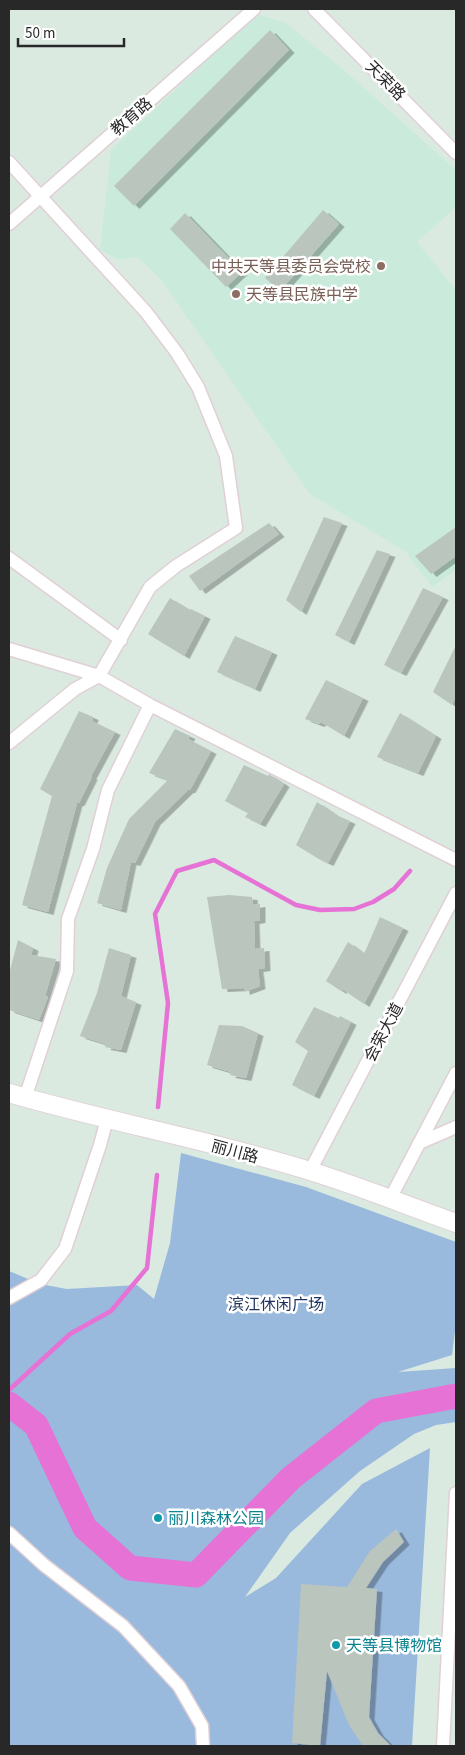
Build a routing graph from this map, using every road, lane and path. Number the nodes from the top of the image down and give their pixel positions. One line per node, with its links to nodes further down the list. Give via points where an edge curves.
1 (254, 9): 5 (street, 教育路)
2 (314, 9): 3 (street, 天荣路)
3 (456, 153)
4 (9, 162): 5 (street)
5 (39, 197): 6 (street, 教育路); 8 (street, via 146,312 177,353 198,387 226,456 236,528 176,566 150,587)
6 (9, 224)
7 (9, 558): 8 (street)
8 (121, 640): 10 (street)
9 (9, 649): 10 (street)
10 (99, 676): 11 (street); 12 (street, via 75,689)
11 (150, 705): 13 (street); 16 (street, via 108,790 93,848 68,919 67,971)
12 (9, 743)
13 (456, 860)
14 (456, 893): 20 (street, 会荣大道)
15 (456, 1073): 19 (street)
16 (17, 1095): 17 (main road, 丽川路)
17 (107, 1119): 20 (main road, 丽川路); 23 (street, via 65,1249 41,1280)
18 (456, 1128): 19 (street)
19 (420, 1143): 21 (street)
20 (310, 1171): 21 (main road, 丽川路)
21 (390, 1200): 22 (main road, 丽川路)
22 (456, 1223)
23 (9, 1298)
24 (456, 1493): 27 (street)
25 (9, 1533): 26 (street, via 122,1626 179,1686 202,1726)
26 (204, 1746)
27 (443, 1746)

